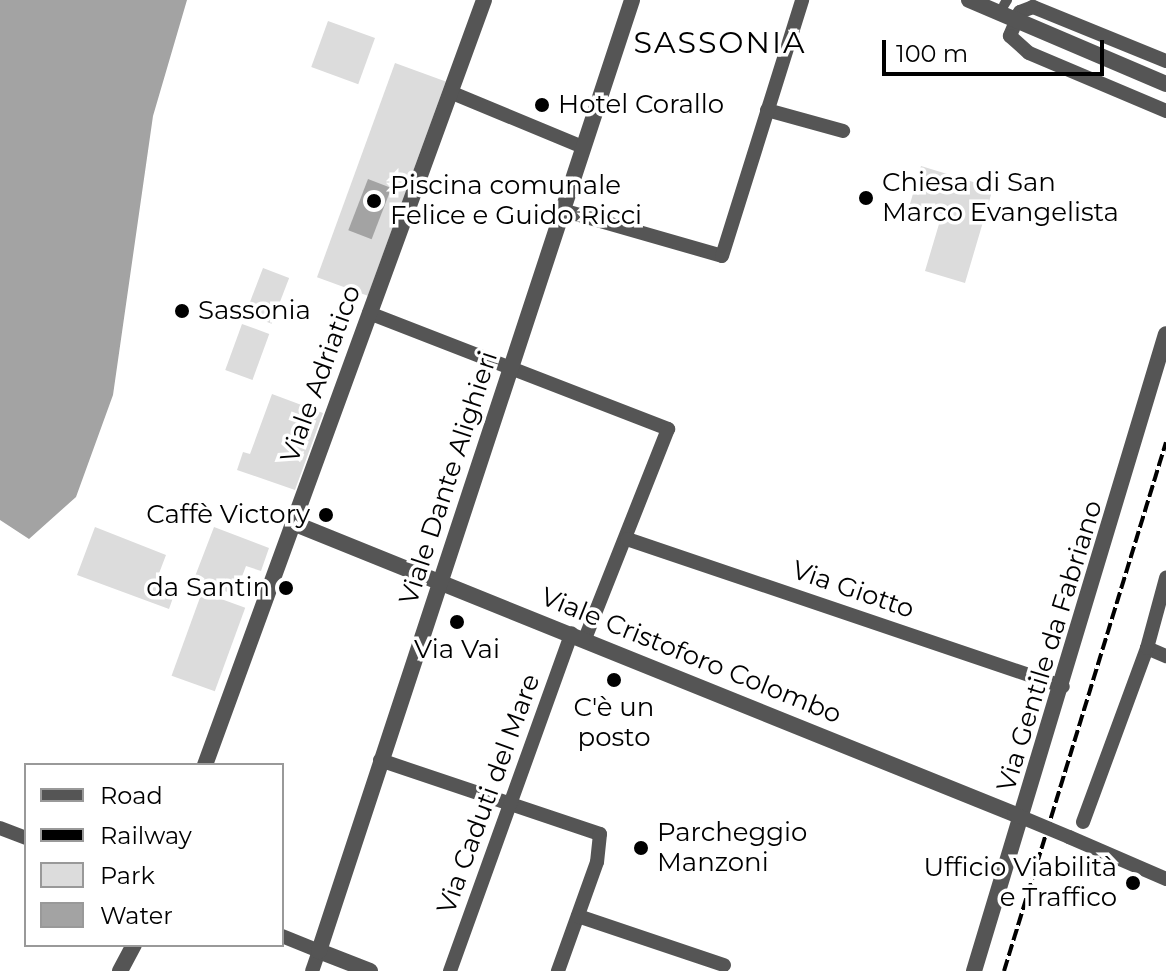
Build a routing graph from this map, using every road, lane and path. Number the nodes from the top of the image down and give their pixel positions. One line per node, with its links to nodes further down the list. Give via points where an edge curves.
1 (484, 0): 8 (street, Viale Adriatico)
2 (632, 0): 12 (street, Viale Dante Alighieri)
3 (802, 0): 9 (street)
4 (969, 0): 5 (street)
5 (1015, 19): 6 (street, via 1033,7); 7 (street); 10 (street, via 1010,36 1016,47)
6 (1166, 61)
7 (1166, 84)
8 (450, 92): 12 (street); 14 (street, Viale Adriatico)
9 (767, 110): 11 (street); 13 (street, via 722,256)
10 (1166, 111)
11 (843, 131)
12 (583, 147): 13 (street, Viale Dante Alighieri)
13 (562, 210): 16 (street, Viale Dante Alighieri)
14 (369, 313): 16 (street); 17 (street, Viale Adriatico)
15 (1166, 334): 24 (street, Via Gentile da Fabriano)
16 (510, 368): 18 (street, Via Caduti del Mare, via 668,429); 20 (street, Viale Dante Alighieri)
17 (293, 523): 20 (street, Viale Cristoforo Colombo); 26 (street, Viale Adriatico)
18 (627, 539): 21 (street, Via Caduti del Mare); 24 (street, Via Giotto)
19 (1166, 578): 22 (street)
20 (440, 581): 21 (street, Viale Cristoforo Colombo); 25 (street, Viale Dante Alighieri)
21 (579, 636): 27 (street, Via Caduti del Mare); 28 (street, Viale Cristoforo Colombo)
22 (1147, 648): 23 (street); 29 (street)
23 (1166, 656)
24 (1063, 687): 43 (street, Via Gentile da Fabriano)
25 (380, 760): 27 (street); 36 (street, Viale Dante Alighieri)
26 (206, 763)
27 (511, 805): 33 (street, via 600,834); 41 (street, Via Caduti del Mare)
28 (1014, 814): 32 (street, Viale Cristoforo Colombo, bridge)
29 (1083, 822)
30 (0, 828): 31 (street)
31 (24, 837)
32 (1166, 879)
33 (578, 916): 37 (street); 42 (street)
34 (284, 937): 36 (street)
35 (133, 947): 38 (street)
36 (319, 951): 39 (street, Viale Dante Alighieri); 40 (street)
37 (724, 965)
38 (120, 971)
39 (312, 971)
40 (370, 971)
41 (450, 971)
42 (558, 971)
43 (974, 971)

